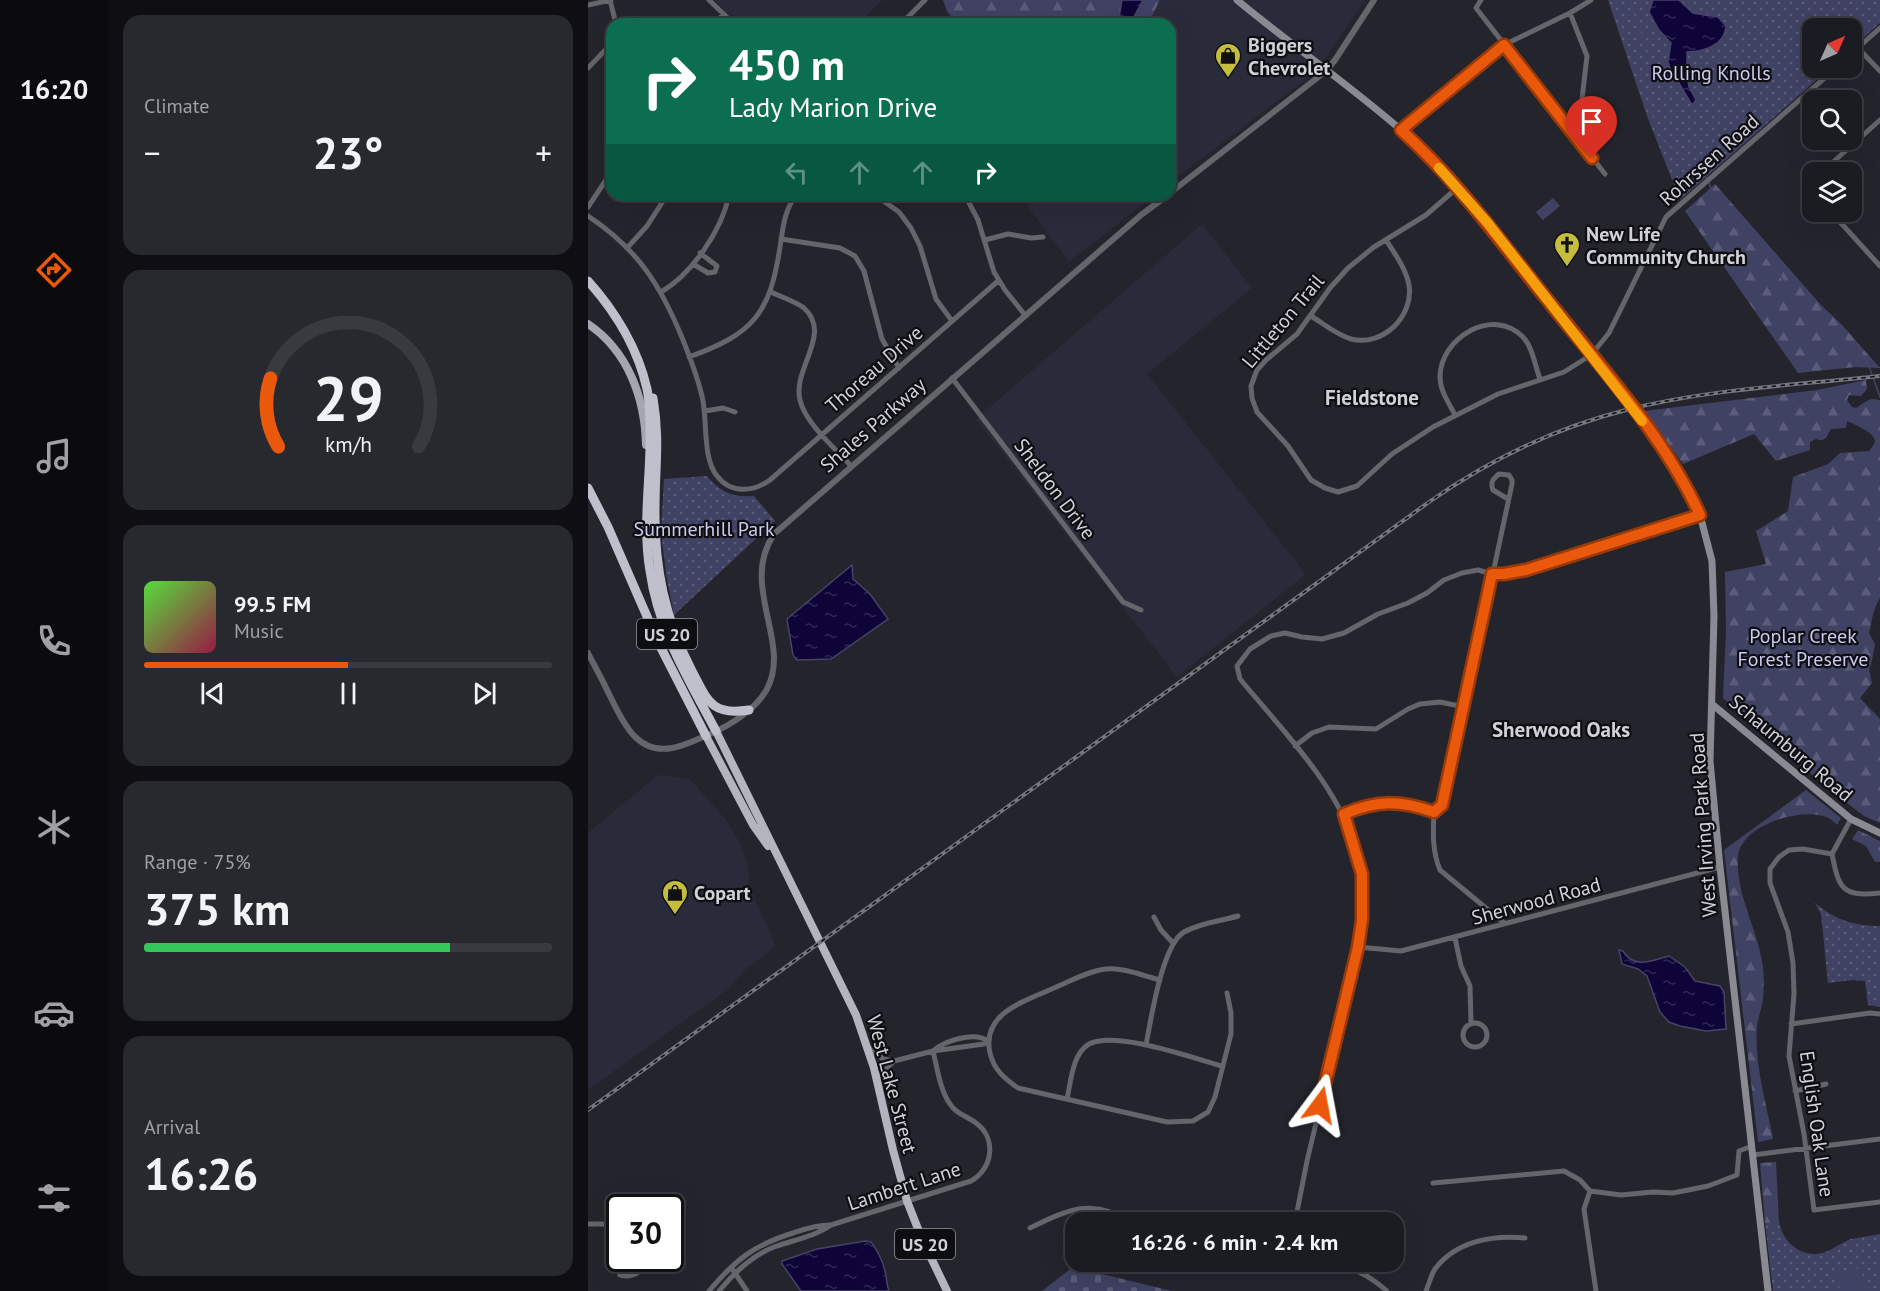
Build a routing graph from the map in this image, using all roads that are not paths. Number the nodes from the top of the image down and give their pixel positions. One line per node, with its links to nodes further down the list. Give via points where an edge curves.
1 (610, 0): 8 (street); 11 (street)
2 (709, 0): 10 (street)
3 (925, 0): 14 (street)
4 (1238, 0): 21 (main road, West Irving Park Road)
5 (1374, 0): 21 (street, Shales Parkway)
6 (1481, 0): 17 (street, via 1476,8)
7 (1591, 0): 9 (street)
8 (588, 5)
9 (1570, 13): 17 (street); 25 (street, via 1587,56 1581,108)
10 (724, 14): 12 (street); 13 (street)
11 (614, 18)
12 (720, 18)
13 (728, 18)
14 (907, 18)
15 (1880, 28): 16 (street)
16 (1862, 44)
17 (1504, 45): 25 (street); 26 (street)
18 (606, 49): 20 (street)
19 (1862, 53): 22 (street)
20 (588, 68)
21 (1326, 70): 26 (main road, West Irving Park Road); 30 (street, Shales Parkway)
22 (1880, 71)
23 (1825, 78): 57 (street, Rohrssen Road, via 1666,217 1609,333)
24 (1880, 120): 27 (street)
25 (1568, 125): 28 (street)
26 (1401, 130): 31 (main road, West Irving Park Road)
27 (1833, 162)
28 (1605, 174)
29 (606, 180): 38 (street)
30 (1176, 188)
31 (1457, 188): 44 (street, Littleton Trail, via 1426,215); 57 (main road, West Irving Park Road)
32 (663, 201): 45 (street)
33 (728, 201): 46 (street, via 723,219)
34 (793, 201): 42 (street)
35 (884, 201): 55 (street, via 911,228 936,299)
36 (968, 201): 43 (street)
37 (1160, 201): 53 (street, Shales Parkway)
38 (588, 207)
39 (588, 216): 45 (street)
40 (1840, 222): 48 (street)
41 (1043, 237): 43 (street, via 1008,234)
42 (781, 238): 52 (street); 60 (street, via 840,248 855,256 864,272 882,339)
43 (985, 240): 50 (street)
44 (1386, 240): 54 (street, Littleton Trail, via 1342,273); 54 (street, via 1406,275 1410,292 1405,313 1394,327 1376,337 1351,339)
45 (628, 247): 51 (street)
46 (700, 254): 47 (street); 47 (street, via 717,266 715,272 708,273)
47 (693, 264): 51 (street, via 680,280)
48 (1880, 266)
49 (588, 281): 59 (highway, US 20, via 612,312)
50 (998, 281): 53 (street); 55 (street, Thoreau Drive)
51 (661, 292): 58 (street)
52 (771, 292): 58 (street, via 744,330 721,345); 66 (street, via 802,307 814,324 815,338 799,379 799,394 806,414)
53 (1025, 315): 61 (street, Shales Parkway)
54 (1311, 316): 65 (street, Littleton Trail, via 1297,334 1262,363 1253,378 1251,392 1260,416 1317,484 1338,492 1357,486 1402,446)
55 (952, 321): 60 (street, Thoreau Drive)
56 (588, 324): 68 (main road, via 608,340 632,376 642,408)
57 (1591, 355): 62 (street, Littleton Trail, via 1564,372); 71 (main road, West Irving Park Road, via 1675,464)
58 (690, 357): 63 (street)
59 (638, 361): 68 (highway, US 20, via 649,414); 77 (highway, via 653,395 657,423 655,537 668,617 681,650 714,707 724,712)
60 (899, 368): 66 (street, Thoreau Drive)
61 (952, 378): 67 (street, Shales Parkway); 73 (street, Sheldon Drive, via 1123,602)
62 (1540, 379): 65 (street, Littleton Trail); 65 (street, via 1531,349 1522,336 1497,324 1476,328 1451,346 1441,370 1442,388)
63 (705, 411): 64 (street, via 723,408); 66 (street, Thoreau Drive, via 710,464 728,486 742,490 757,488 770,480)
64 (735, 412)
65 (1455, 415)
66 (823, 434): 67 (street)
67 (851, 466): 77 (street, Shales Parkway, via 781,527 766,548 761,582 774,666 766,691)
68 (647, 485): 79 (highway, US 20, via 646,540 660,616)
69 (588, 488): 81 (highway, US 20)
70 (1508, 499): 70 (street, via 1493,490 1492,480 1499,474 1512,480); 72 (street)
71 (1700, 515): 72 (street, via 1526,570); 75 (main road, West Irving Park Road, via 1712,561)
72 (1492, 574): 76 (street); 82 (street, via 1478,570 1444,580 1417,598 1344,633 1322,639 1285,633 1271,636 1250,650 1237,666 1240,679)
73 (1141, 610)
74 (588, 653): 81 (street, Shales Parkway, via 626,727 637,739 666,749)
75 (1713, 705): 78 (main road, Schaumburg Road); 80 (main road, West Irving Park Road)
76 (1464, 707): 82 (street, via 1440,702 1420,704 1376,729 1329,727 1312,733); 83 (street, via 1445,798)
77 (748, 710): 79 (street, Shales Parkway)
78 (1732, 721): 80 (main road, via 1718,722); 85 (main road, Schaumburg Road)
79 (716, 731): 81 (street, Shales Parkway); 88 (highway, West Lake Street / US 20)
80 (1712, 731): 89 (main road, West Irving Park Road, via 1710,761)
81 (706, 736): 88 (highway, West Lake Street / US 20, via 753,825)
82 (1295, 746): 84 (street)
83 (1434, 812): 84 (street, via 1411,804 1389,803 1366,805); 93 (street, via 1433,845 1440,870)
84 (1344, 814): 96 (street, via 1362,874)
85 (1851, 819): 86 (main road, Schaumburg Road); 87 (street)
86 (1880, 833)
87 (1832, 854): 90 (street, via 1837,879 1844,889 1860,895); 101 (street, English Oak Lane, via 1789,850 1770,869 1770,883 1788,932 1793,963)
88 (778, 858): 104 (highway, West Lake Street / US 20, via 833,965)
89 (1719, 867): 93 (street, Sherwood Road); 113 (main road, West Irving Park Road)
90 (1880, 893)
91 (1154, 916): 95 (street)
92 (1238, 916): 95 (street, via 1183,933)
93 (1504, 923): 94 (street, Sherwood Road)
94 (1455, 938): 96 (street, Sherwood Road, via 1401,951); 100 (street, via 1470,986)
95 (1173, 943): 97 (street)
96 (1358, 947): 121 (street)
97 (1160, 980): 102 (street, via 1116,969 1094,971 1006,1011 992,1026); 103 (street)
98 (1227, 993): 107 (street, via 1231,1034)
99 (1880, 1014): 101 (street)
100 (1471, 1023): 100 (street, via 1464,1029 1463,1037 1471,1046 1480,1046 1485,1040 1485,1029 1479,1023)
101 (1791, 1024): 110 (street, English Oak Lane, via 1789,1056)
102 (988, 1041): 105 (street); 111 (street, via 995,1067 1004,1078 1018,1088)
103 (1146, 1045): 107 (street); 111 (street, via 1112,1040 1089,1044 1075,1062)
104 (868, 1047): 106 (street, via 883,1059); 108 (highway, West Lake Street / US 20)
105 (933, 1051): 106 (street); 118 (street, Lambert Lane, via 948,1101 985,1132 989,1161 971,1181)
106 (894, 1061): 108 (street)
107 (1222, 1066): 111 (street, via 1208,1112 1193,1121 1167,1122)
108 (877, 1078): 118 (highway, West Lake Street / US 20)
109 (1827, 1084): 110 (street)
110 (1795, 1091): 114 (street, English Oak Lane)
111 (1067, 1099)
112 (1880, 1139): 114 (street)
113 (1752, 1146): 115 (main road, West Irving Park Road); 117 (street, via 1739,1151 1737,1175 1708,1186 1673,1193 1621,1195)
114 (1806, 1148): 115 (street); 119 (street, English Oak Lane, via 1814,1210)
115 (1753, 1155): 139 (main road, West Irving Park Road)
116 (1433, 1183): 117 (street, via 1564,1171)
117 (1590, 1191): 138 (street, via 1584,1209)
118 (908, 1201): 123 (street, Lambert Lane); 135 (highway, West Lake Street / US 20)
119 (1880, 1202)
120 (1111, 1212): 125 (street, via 1086,1207 1060,1213)
121 (1297, 1212)
122 (588, 1224): 124 (street)
123 (831, 1225): 127 (street, Lambert Lane, via 770,1240); 131 (street, Lambert Lane, via 764,1251)
124 (606, 1226)
125 (1030, 1228)
126 (1525, 1238): 137 (street, via 1504,1236 1464,1246 1434,1270)
127 (731, 1266): 131 (street); 132 (street, Lambert Lane)
128 (619, 1272): 129 (street, via 626,1277)
129 (638, 1272)
130 (1360, 1272): 136 (street)
131 (735, 1273): 133 (street, Lambert Lane); 134 (street)
132 (709, 1291)
133 (719, 1291)
134 (747, 1291)
135 (947, 1291)
136 (1387, 1291)
137 (1426, 1291)
138 (1596, 1291)
139 (1768, 1291)

